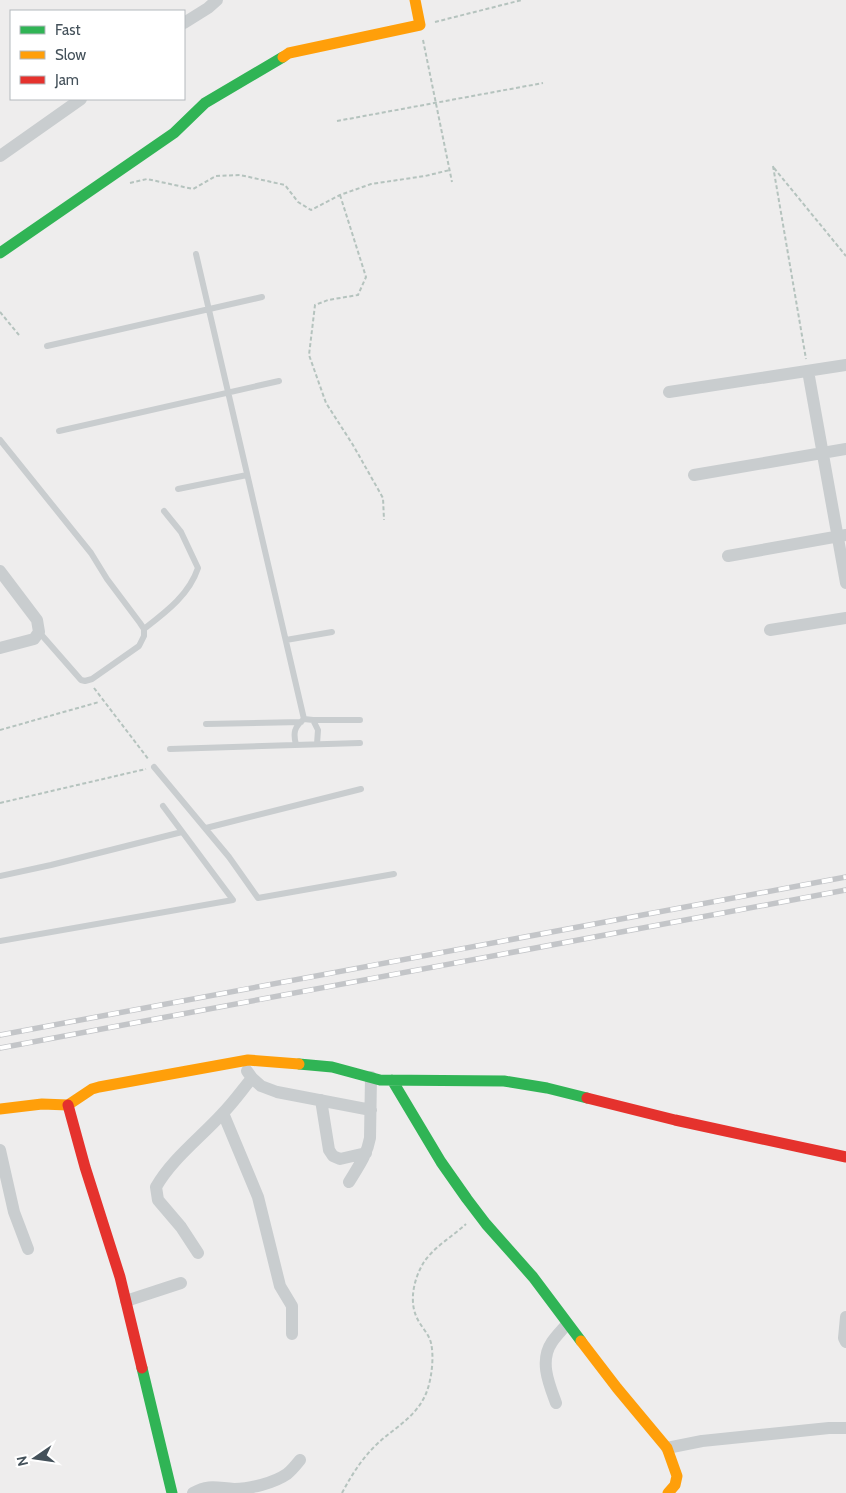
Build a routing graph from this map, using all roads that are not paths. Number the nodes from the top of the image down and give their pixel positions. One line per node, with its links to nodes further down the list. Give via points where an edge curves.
1 (217, 0): 3 (street)
2 (415, 0): 6 (street, via 420,25 289,53 205,104 174,133)
3 (185, 22)
4 (80, 100): 5 (street)
5 (0, 156)
6 (0, 254)
7 (196, 254): 9 (lane)
8 (262, 297): 9 (lane)
9 (209, 308): 10 (lane); 14 (lane)
10 (47, 346)
11 (846, 365): 12 (street)
12 (808, 371): 15 (street); 19 (street)
13 (279, 381): 14 (lane)
14 (228, 392): 16 (lane); 20 (lane)
15 (669, 392)
16 (59, 431)
17 (0, 440): 29 (lane, via 91,553)
18 (846, 449): 19 (street)
19 (823, 453): 21 (street); 24 (street)
20 (247, 475): 22 (lane); 33 (lane)
21 (694, 475)
22 (178, 489)
23 (164, 511): 29 (lane, via 181,532 198,568 194,580 176,602)
24 (842, 536): 25 (street); 27 (street)
25 (728, 556)
26 (0, 571): 31 (street, via 37,620)
27 (846, 583)
28 (846, 618): 30 (street)
29 (144, 629): 31 (lane, via 139,646 88,681 81,680)
30 (770, 630)
31 (39, 632): 34 (street, via 34,639)
32 (332, 632): 33 (lane)
33 (286, 640): 35 (lane)
34 (0, 648)
35 (302, 720): 36 (lane); 38 (lane); 41 (lane, via 295,726)
36 (313, 720): 37 (lane); 40 (lane, via 318,730)
37 (360, 720)
38 (206, 724)
39 (360, 743): 40 (lane)
40 (317, 744): 41 (lane)
41 (296, 745): 42 (lane)
42 (170, 749)
43 (154, 767): 46 (lane)
44 (362, 789): 46 (lane)
45 (163, 806): 47 (lane)
46 (206, 828): 48 (lane, via 258,898)
47 (182, 832): 49 (lane); 50 (lane, via 233,900)
48 (394, 874)
49 (0, 876)
50 (0, 941)
51 (241, 1062): 52 (street, via 309,1064); 53 (street); 56 (street, via 226,1062 100,1087)
52 (371, 1077): 54 (street); 58 (street)
53 (252, 1078): 55 (street, via 261,1086 277,1092); 59 (street)
54 (392, 1080): 62 (street, via 504,1081 547,1088); 69 (street, via 441,1162)
55 (321, 1100): 58 (street); 61 (street, via 333,1156 340,1159)
56 (68, 1105): 57 (street, via 42,1104); 67 (street)
57 (0, 1110)
58 (370, 1110): 61 (street, via 370,1138)
59 (223, 1114): 65 (street, via 198,1136 156,1187 158,1200); 70 (street, via 258,1197 280,1286 292,1306)
60 (0, 1150): 64 (street, via 14,1212)
61 (366, 1153): 63 (street)
62 (846, 1157)
63 (349, 1182)
64 (28, 1249)
65 (198, 1253)
66 (181, 1283): 67 (street)
67 (126, 1301): 76 (street)
68 (846, 1317): 71 (street)
69 (567, 1324): 72 (street, via 551,1343 545,1362); 74 (street)
70 (292, 1334)
71 (846, 1342)
72 (556, 1403)
73 (846, 1428): 74 (street, via 702,1441)
74 (666, 1448): 78 (street, via 677,1476)
75 (300, 1460): 77 (street, via 292,1470 272,1480 244,1488 216,1486)
76 (172, 1493)
77 (193, 1493)
78 (668, 1493)

